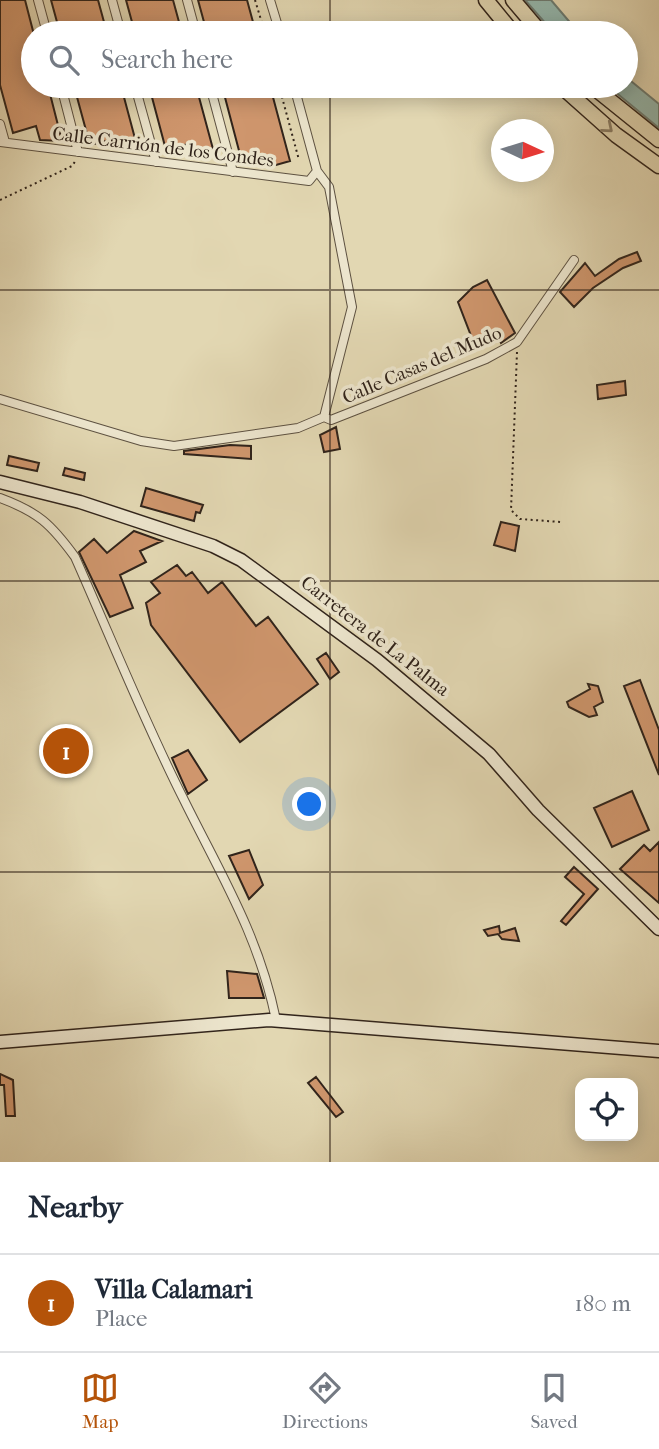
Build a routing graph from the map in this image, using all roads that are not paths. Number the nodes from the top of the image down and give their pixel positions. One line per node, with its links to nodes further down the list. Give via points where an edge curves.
1 (38, 0): 7 (street)
2 (112, 0): 8 (street)
3 (187, 0): 9 (street)
4 (270, 0): 10 (street)
5 (486, 0): 11 (highway)
6 (513, 0): 12 (highway)
7 (44, 21)
8 (118, 21)
9 (193, 21)
10 (276, 21)
11 (503, 21)
12 (531, 21)
13 (64, 98): 22 (street)
14 (138, 98): 23 (street)
15 (213, 98): 26 (street)
16 (297, 98): 25 (street)
17 (575, 98): 24 (highway, one-way to 24)
18 (607, 98): 20 (highway)
19 (0, 124): 21 (street)
20 (659, 140)
21 (3, 142): 22 (street, Calle Carrión de los Condes)
22 (80, 152): 23 (street, Calle Carrión de los Condes)
23 (156, 162): 26 (street, Calle Carrión de los Condes)
24 (659, 166)
25 (317, 171): 26 (street, Calle Carrión de los Condes, via 309,181); 29 (street, via 329,187 352,307)
26 (233, 172)
27 (574, 260): 29 (street, Calle Casas del Mudo, via 517,342 486,359 331,420)
28 (0, 399): 29 (street, Calle Casas del Mudo, via 141,441 174,446 298,428)
29 (324, 417)
30 (0, 482): 32 (main road, Carretera de La Palma, via 92,506 213,546 241,560 377,660 489,754 538,810)
31 (0, 498): 33 (street, via 32,510 59,534 75,557 147,722 237,900)
32 (659, 929)
33 (276, 1020): 34 (main road); 35 (main road)
34 (0, 1042)
35 (659, 1051)

